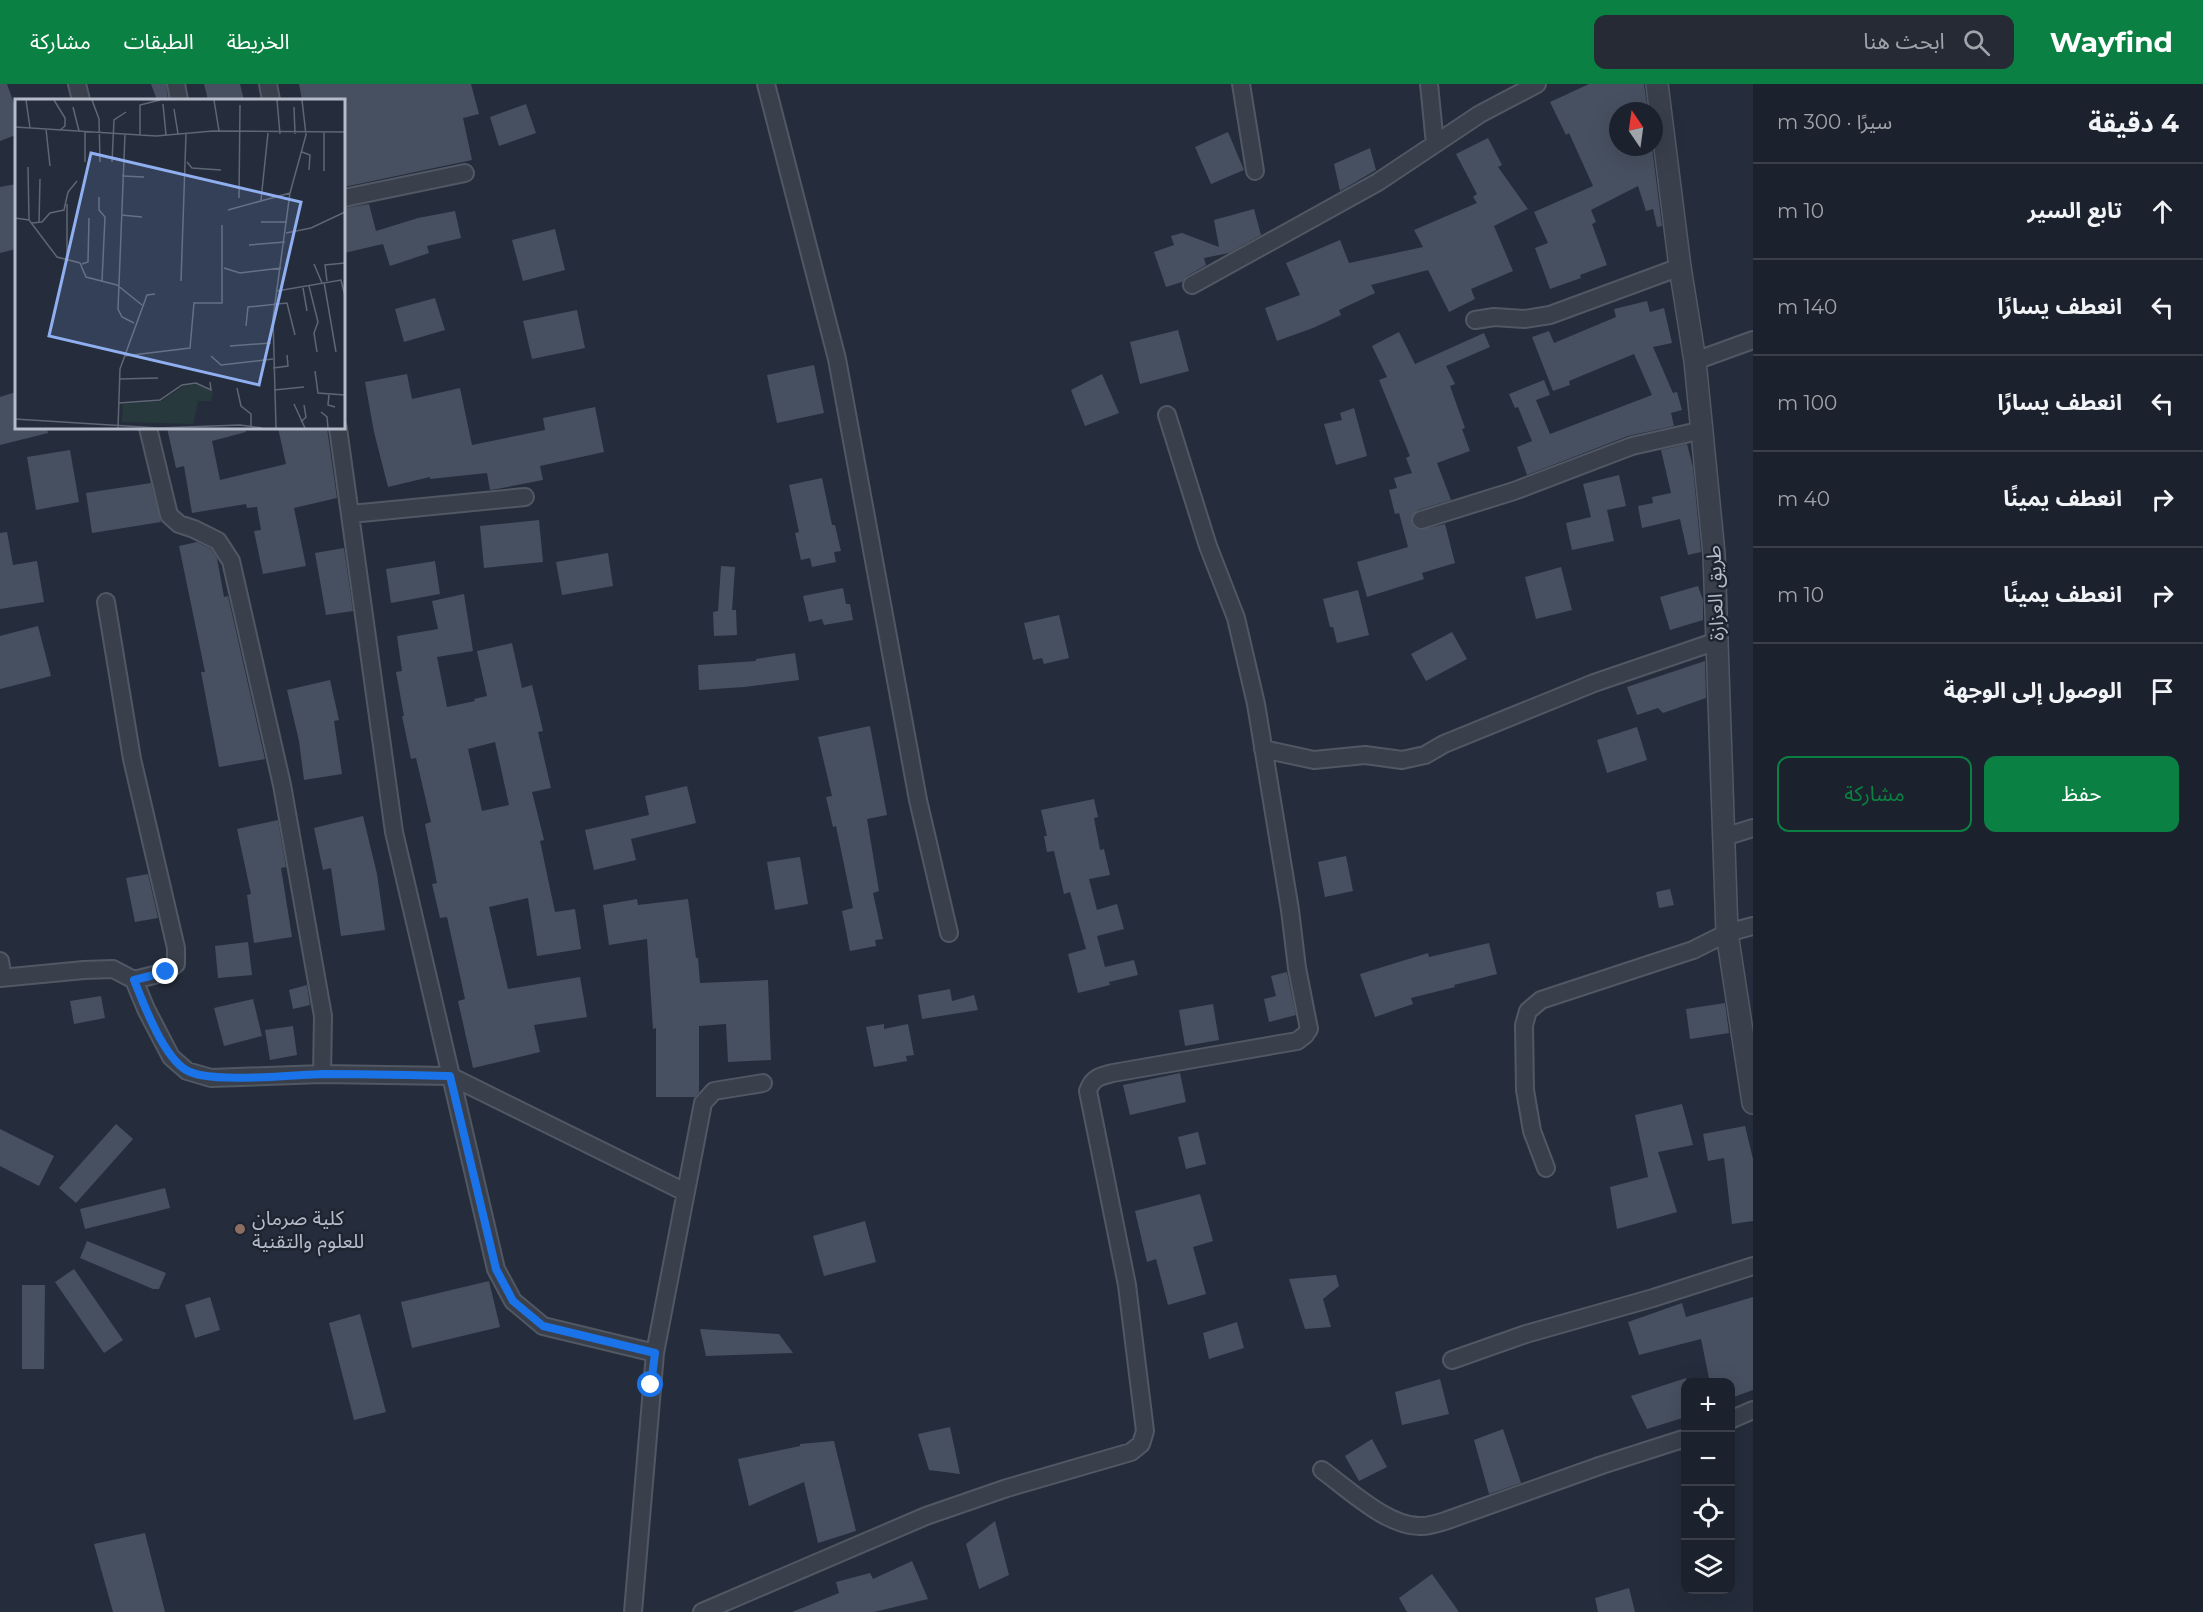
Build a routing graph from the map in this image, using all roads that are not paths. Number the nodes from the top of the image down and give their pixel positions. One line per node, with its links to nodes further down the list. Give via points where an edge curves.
1 (77, 84): 9 (street)
2 (176, 84): 10 (street)
3 (268, 84): 11 (street)
4 (766, 84): 34 (street, via 837,359 918,800)
5 (1241, 84): 13 (street)
6 (1429, 84): 12 (street)
7 (1537, 84): 12 (street, via 1480,114)
8 (1657, 84): 16 (street, طريق العزازة)
9 (81, 99)
10 (179, 99)
11 (271, 99)
12 (1435, 144): 17 (street, via 1378,182)
13 (1255, 171)
14 (465, 173): 15 (street)
15 (345, 198)
16 (1680, 267): 18 (street, via 1550,315); 20 (street, طريق العزازة)
17 (1192, 285)
18 (1475, 320)
19 (1753, 340): 20 (street)
20 (1695, 361): 24 (street, طريق العزازة)
21 (1167, 415): 30 (street, via 1208,546 1236,618)
22 (148, 429): 39 (street, via 169,515 179,524 218,541 231,561 282,785 323,1016)
23 (338, 429): 26 (street)
24 (1703, 430): 27 (street, via 1632,446 1514,491); 29 (street, طريق العزازة)
25 (525, 497): 26 (street)
26 (351, 514): 40 (street, via 394,832)
27 (1421, 520)
28 (106, 602): 38 (street, via 132,759 176,948 176,964 166,972)
29 (1717, 641): 30 (street, via 1593,683 1425,755 1402,760 1365,755 1314,760); 32 (street, طريق العزازة)
30 (1263, 749): 53 (street, via 1309,1029 1297,1041 1100,1076 1091,1082 1088,1091 1127,1285 1145,1431 1141,1444 1131,1452 926,1516)
31 (1753, 828): 32 (street)
32 (1724, 837): 35 (street, طريق العزازة)
33 (1753, 926): 35 (street)
34 (949, 933)
35 (1727, 933): 42 (street, طريق العزازة); 43 (street, via 1693,950 1541,1000 1528,1011 1524,1025 1525,1090)
36 (0, 961): 37 (street)
37 (2, 978): 38 (street, via 113,969)
38 (134, 980): 39 (street, via 171,1057 187,1071 211,1078)
39 (322, 1074): 40 (street)
40 (450, 1076): 44 (street); 46 (street, via 496,1269 513,1301 543,1326)
41 (763, 1083): 44 (street, via 714,1091 704,1102)
42 (1753, 1103)
43 (1546, 1168)
44 (685, 1192): 46 (street)
45 (1753, 1266): 47 (street)
46 (655, 1353): 52 (street)
47 (1452, 1360)
48 (1753, 1410): 49 (street)
49 (1735, 1418)
50 (1681, 1440): 51 (street, via 1423,1526 1402,1524 1382,1513)
51 (1322, 1470)
52 (633, 1612)
53 (702, 1612)

